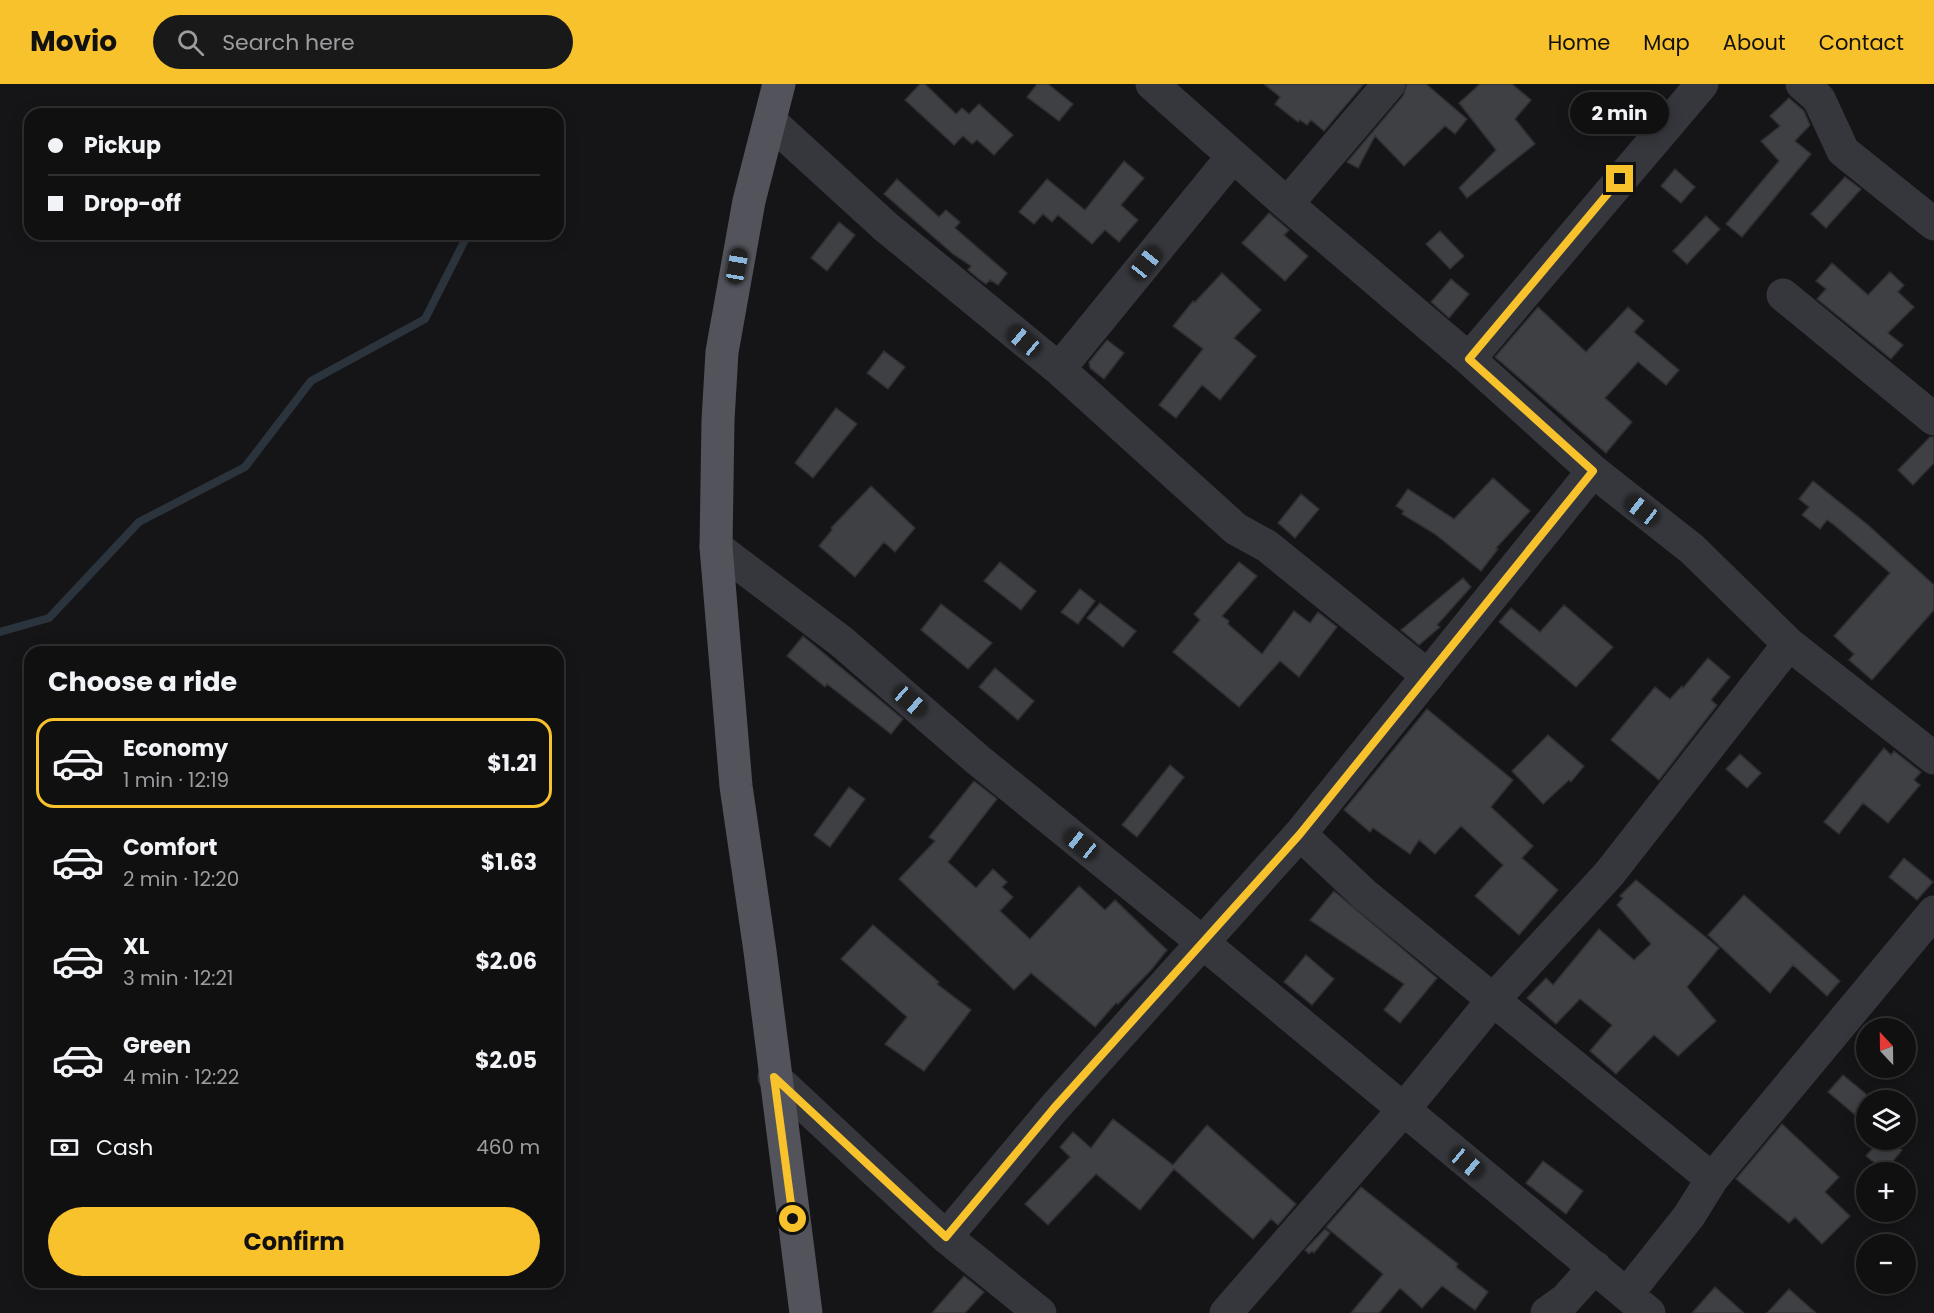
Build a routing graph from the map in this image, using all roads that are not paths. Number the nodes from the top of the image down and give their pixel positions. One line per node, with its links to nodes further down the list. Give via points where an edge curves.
1 (779, 84): 6 (main road)
2 (1152, 84): 7 (street)
3 (1389, 84): 8 (street)
4 (1702, 84): 11 (street)
5 (1802, 84): 9 (street, via 1819,99 1843,151)
6 (771, 122): 12 (street, via 886,227); 15 (main road, via 749,201 722,352)
7 (1233, 156): 8 (street); 12 (street)
8 (1287, 204): 11 (street)
9 (1934, 224)
10 (1783, 295): 13 (street)
11 (1469, 359): 14 (street)
12 (1059, 369): 17 (street, via 1236,529 1267,546)
13 (1934, 419)
14 (1593, 471): 16 (street, via 1692,549); 17 (street)
15 (716, 548): 21 (street, via 842,642 978,760); 23 (main road, via 736,786)
16 (1789, 644): 18 (street); 22 (street, via 1609,874)
17 (1428, 676): 19 (street)
18 (1931, 750)
19 (1300, 834): 21 (street); 22 (street, via 1365,895)
20 (1934, 912): 25 (street)
21 (1202, 942): 24 (street); 26 (street)
22 (1493, 1000): 24 (street); 25 (street)
23 (774, 1077): 26 (street); 29 (main road)
24 (1404, 1109): 27 (street); 31 (street)
25 (1712, 1179): 28 (street)
26 (946, 1237): 30 (street)
27 (1594, 1267): 28 (street); 32 (street, via 1565,1300)
28 (1638, 1303)
29 (806, 1313)
30 (1040, 1313)
31 (1226, 1313)
32 (1547, 1313)

